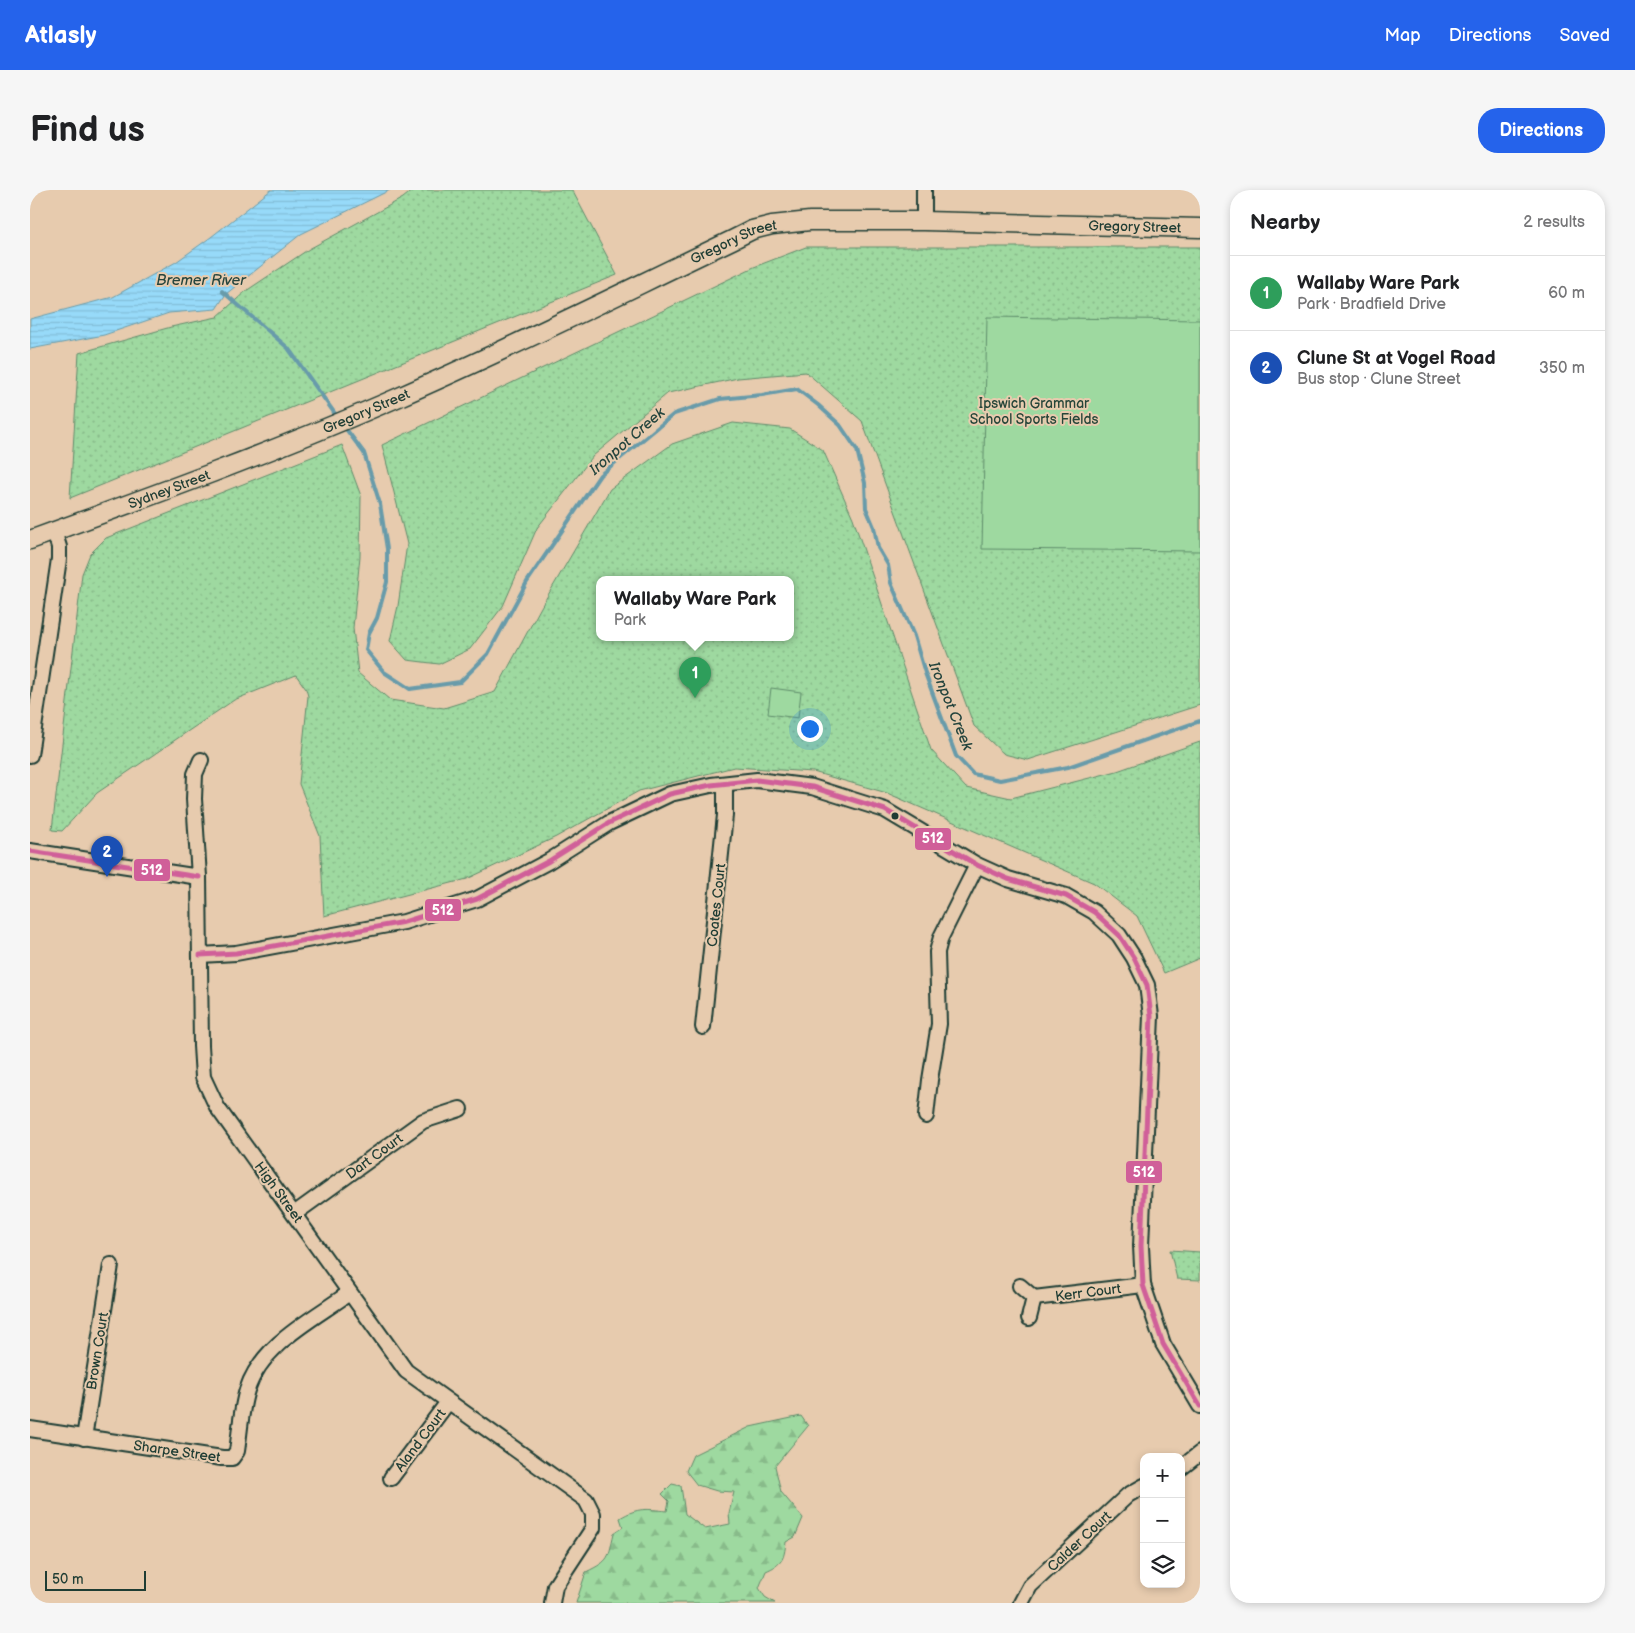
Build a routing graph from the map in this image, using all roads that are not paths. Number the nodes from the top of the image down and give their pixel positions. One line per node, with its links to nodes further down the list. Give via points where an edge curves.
1 (924, 190): 2 (street)
2 (924, 221): 3 (main road, Gregory Street); 4 (main road, Gregory Street, via 810,221 752,230 462,370)
3 (1200, 228)
4 (306, 436): 5 (main road, Sydney Street)
5 (54, 531): 6 (main road, Sydney Street); 7 (street, via 59,559)
6 (30, 540)
7 (30, 755)
8 (201, 760): 12 (street, High Street, via 195,774 194,799)
9 (725, 784): 11 (street, via 756,780 812,787 885,810); 13 (street, via 670,794 609,823 549,861 477,899 404,922 236,953); 14 (street, Coates Court, via 725,814)
10 (30, 851): 12 (street)
11 (977, 865): 16 (street, via 941,937 937,952 939,1024); 20 (street, via 1008,879 1066,896 1094,912 1119,935 1145,980 1151,1016 1141,1246)
12 (199, 877): 13 (street, High Street)
13 (200, 955): 17 (street, High Street, via 203,1077 217,1107)
14 (703, 1027)
15 (460, 1109): 17 (street, Dart Court, via 423,1121)
16 (926, 1116)
17 (294, 1214): 21 (street, High Street)
18 (111, 1265): 27 (street, Brown Court)
19 (1020, 1286): 22 (street)
20 (1143, 1286): 22 (street, Kerr Court); 25 (street, via 1163,1344)
21 (349, 1293): 24 (street, High Street, via 406,1371); 27 (street, Sharpe Street, via 275,1346 257,1368 247,1391 237,1451 232,1458)
22 (1034, 1298): 23 (street)
23 (1029, 1318)
24 (448, 1402): 30 (street, Aland Court); 32 (street, High Street, via 586,1500 594,1514 593,1528 555,1586)
25 (1200, 1406)
26 (30, 1429): 27 (street, Sharpe Street)
27 (84, 1438)
28 (1200, 1453): 29 (street)
29 (1185, 1465)
30 (391, 1478)
31 (1140, 1488): 33 (street, Calder Court, via 1128,1495 1030,1586)
32 (552, 1603)
33 (1021, 1603)

